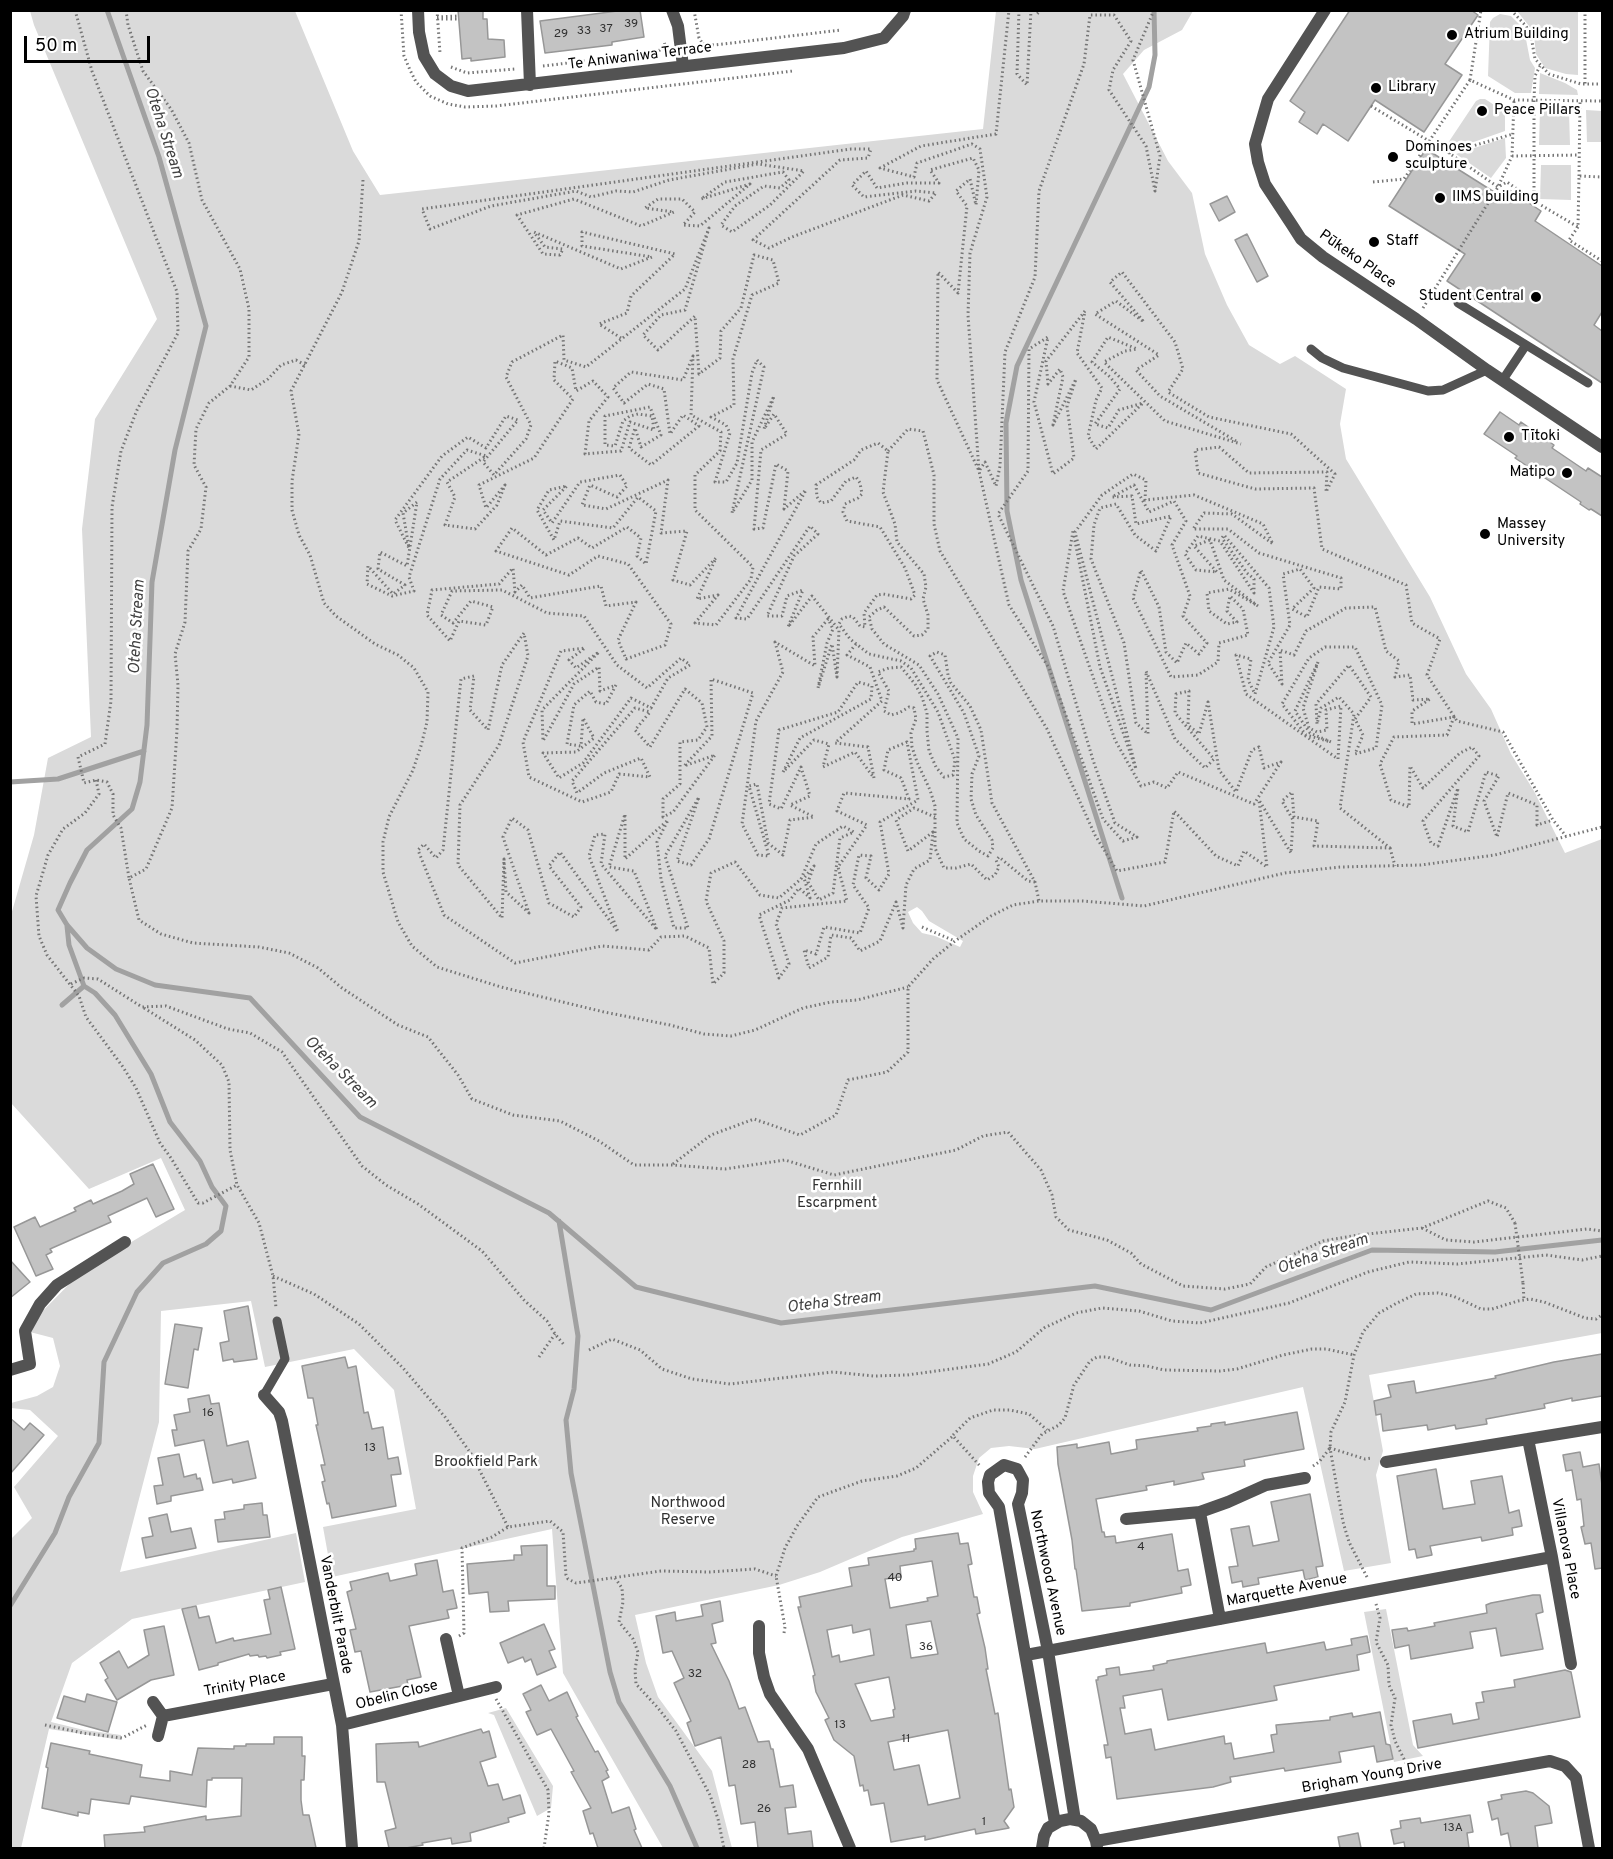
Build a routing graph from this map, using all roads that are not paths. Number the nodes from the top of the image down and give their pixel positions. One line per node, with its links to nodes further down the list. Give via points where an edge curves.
1 (418, 10): 7 (street, Te Aniwaniwa Terrace, via 424,56 435,74 452,86 468,91)
2 (527, 10): 7 (street)
3 (672, 10): 6 (street)
4 (905, 10): 6 (street, Te Aniwaniwa Terrace, via 884,38 844,48)
5 (1325, 10): 11 (street, Pūkeko Place, via 1268,99 1255,144 1265,184 1301,239)
6 (683, 66): 7 (street, Te Aniwaniwa Terrace)
7 (530, 85)
8 (1458, 303): 9 (lane)
9 (1526, 345): 12 (lane); 13 (lane)
10 (1311, 349): 11 (lane, via 1343,368 1428,391 1443,390)
11 (1487, 370): 12 (street, Pūkeko Place)
12 (1502, 381): 14 (street, Pūkeko Place)
13 (1588, 383)
14 (1602, 447)
15 (125, 1242): 17 (street, via 57,1285 40,1304 25,1331 30,1364)
16 (277, 1321): 18 (lane, via 285,1359)
17 (10, 1370)
18 (264, 1395): 32 (street, Vanderbilt Parade, via 282,1421)
19 (1602, 1427): 20 (street)
20 (1528, 1439): 21 (street); 25 (street, Villanova Place)
21 (1384, 1459)
22 (1305, 1478): 23 (street, via 1266,1485)
23 (1200, 1512): 24 (street); 26 (street)
24 (1126, 1519)
25 (1552, 1557): 26 (street, Marquette Avenue); 31 (street, Villanova Place)
26 (1220, 1619): 29 (street, Marquette Avenue)
27 (759, 1626): 43 (street, via 759,1653 770,1694 808,1749)
28 (447, 1641): 34 (street, Obelin Close)
29 (1048, 1651): 30 (street, Marquette Avenue); 30 (street, Northwood Avenue, via 1018,1504 1023,1480 1017,1469 1004,1465 990,1475 989,1493 999,1507); 39 (street, Northwood Avenue)
30 (1026, 1655): 40 (street)
31 (1572, 1664)
32 (333, 1684): 36 (street, Trinity Place); 37 (street, Vanderbilt Parade)
33 (490, 1689): 34 (street, Obelin Close)
34 (459, 1696): 37 (street, Obelin Close)
35 (153, 1702): 36 (street)
36 (163, 1716): 38 (street)
37 (342, 1725): 42 (street, Vanderbilt Parade)
38 (158, 1737)
39 (1075, 1820): 40 (street); 41 (street, via 1091,1829)
40 (1055, 1823): 44 (street, via 1044,1836)
41 (1097, 1845): 45 (street, Brigham Young Drive, via 1550,1761 1565,1766 1576,1778)
42 (352, 1848)
43 (850, 1848)
44 (1042, 1848)
45 (1589, 1848)

